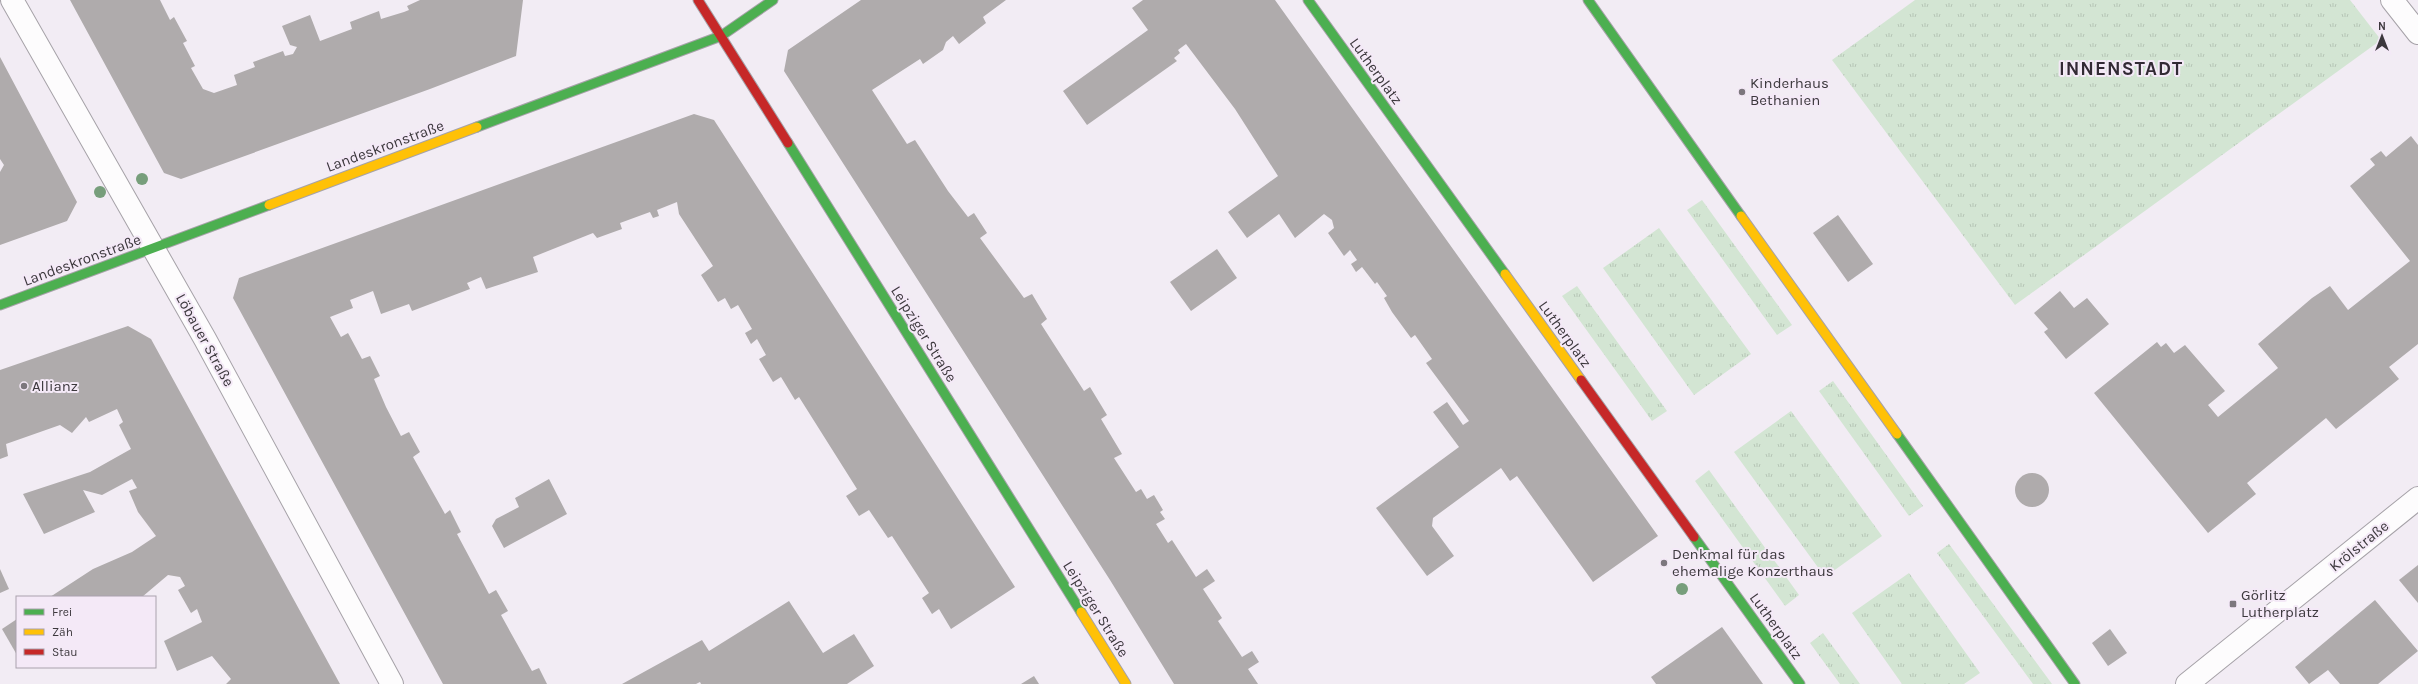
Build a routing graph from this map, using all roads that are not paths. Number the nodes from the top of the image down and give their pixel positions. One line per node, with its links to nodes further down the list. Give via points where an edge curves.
1 (12, 0): 9 (street, Löbauer Straße)
2 (698, 0): 8 (street, Leipziger Straße)
3 (773, 0): 8 (street, Landeskronstraße)
4 (1308, 0): 14 (street, Lutherplatz)
5 (1588, 0): 15 (street)
6 (2392, 0): 7 (street)
7 (2418, 33)
8 (721, 36): 9 (street, Landeskronstraße); 13 (street, Leipziger Straße)
9 (152, 248): 10 (street, Landeskronstraße); 12 (street, Löbauer Straße, via 205,339)
10 (0, 305)
11 (2418, 498): 16 (street, Krölstraße)
12 (392, 684)
13 (1126, 684)
14 (1800, 684)
15 (2075, 684)
16 (2187, 684)

